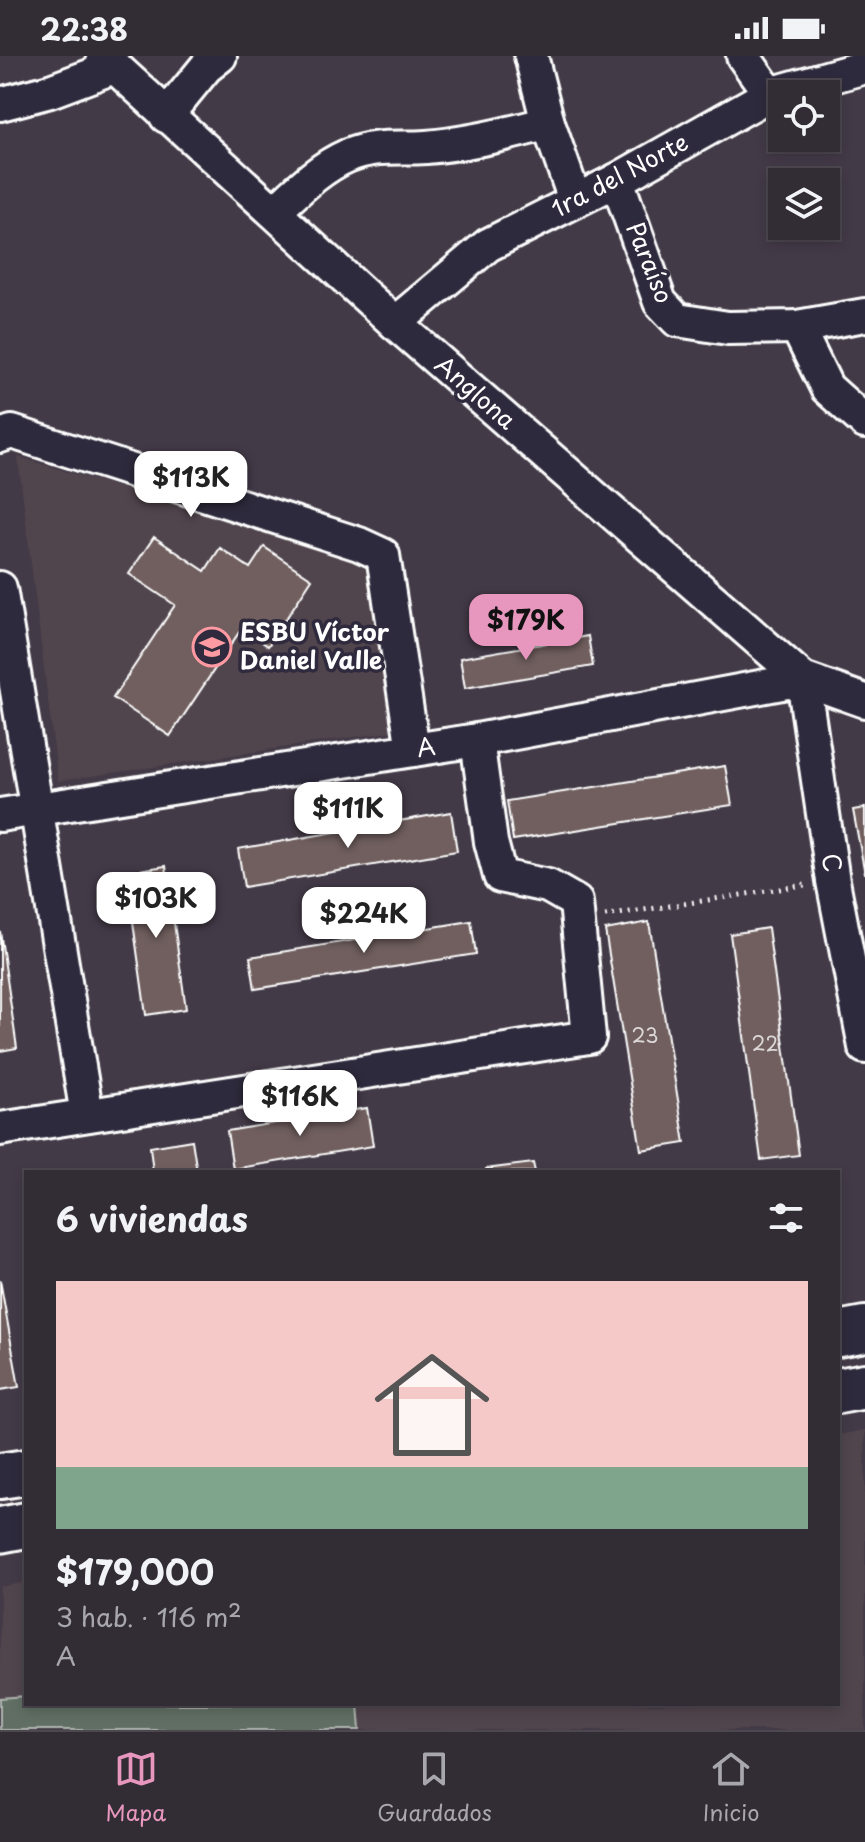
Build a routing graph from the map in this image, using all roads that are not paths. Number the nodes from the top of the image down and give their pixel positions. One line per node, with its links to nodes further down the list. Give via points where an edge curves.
1 (220, 56): 10 (street)
2 (531, 56): 11 (street)
3 (743, 56): 7 (street)
4 (109, 61): 9 (street, via 50,91); 10 (street, Anglona)
5 (865, 67): 6 (street, 1ra del Norte)
6 (819, 80)
7 (768, 91)
8 (768, 95): 12 (street, 1ra del Norte)
9 (0, 104)
10 (166, 116): 14 (street, Anglona)
11 (548, 123): 13 (street); 14 (street, via 507,134 425,147 384,146 347,156)
12 (617, 180): 13 (street, 1ra del Norte); 17 (street, Paraíso, via 660,302 677,320 728,328)
13 (575, 200): 16 (street, 1ra del Norte, via 488,245)
14 (274, 212): 16 (street, Anglona)
15 (865, 315): 17 (street, Paraíso)
16 (395, 323): 21 (street, Anglona)
17 (797, 327): 18 (street, via 827,388)
18 (865, 422)
19 (0, 436): 24 (street, via 12,432 383,555)
20 (0, 588): 25 (street)
21 (803, 679): 22 (street, Anglona); 23 (street, A); 27 (street, C)
22 (865, 701)
23 (477, 740): 24 (street, A); 28 (street, via 500,876 548,886 576,902 589,1037)
24 (413, 750): 25 (street, A)
25 (36, 809): 26 (street, A); 28 (street)
26 (0, 815)
27 (865, 1047)
28 (87, 1115): 29 (street)
29 (0, 1129)
30 (865, 1329): 31 (highway)
31 (840, 1334)
32 (865, 1386): 33 (highway)
33 (840, 1391)
34 (24, 1472): 35 (highway)
35 (0, 1476)
36 (24, 1525): 37 (highway)
37 (0, 1530)

